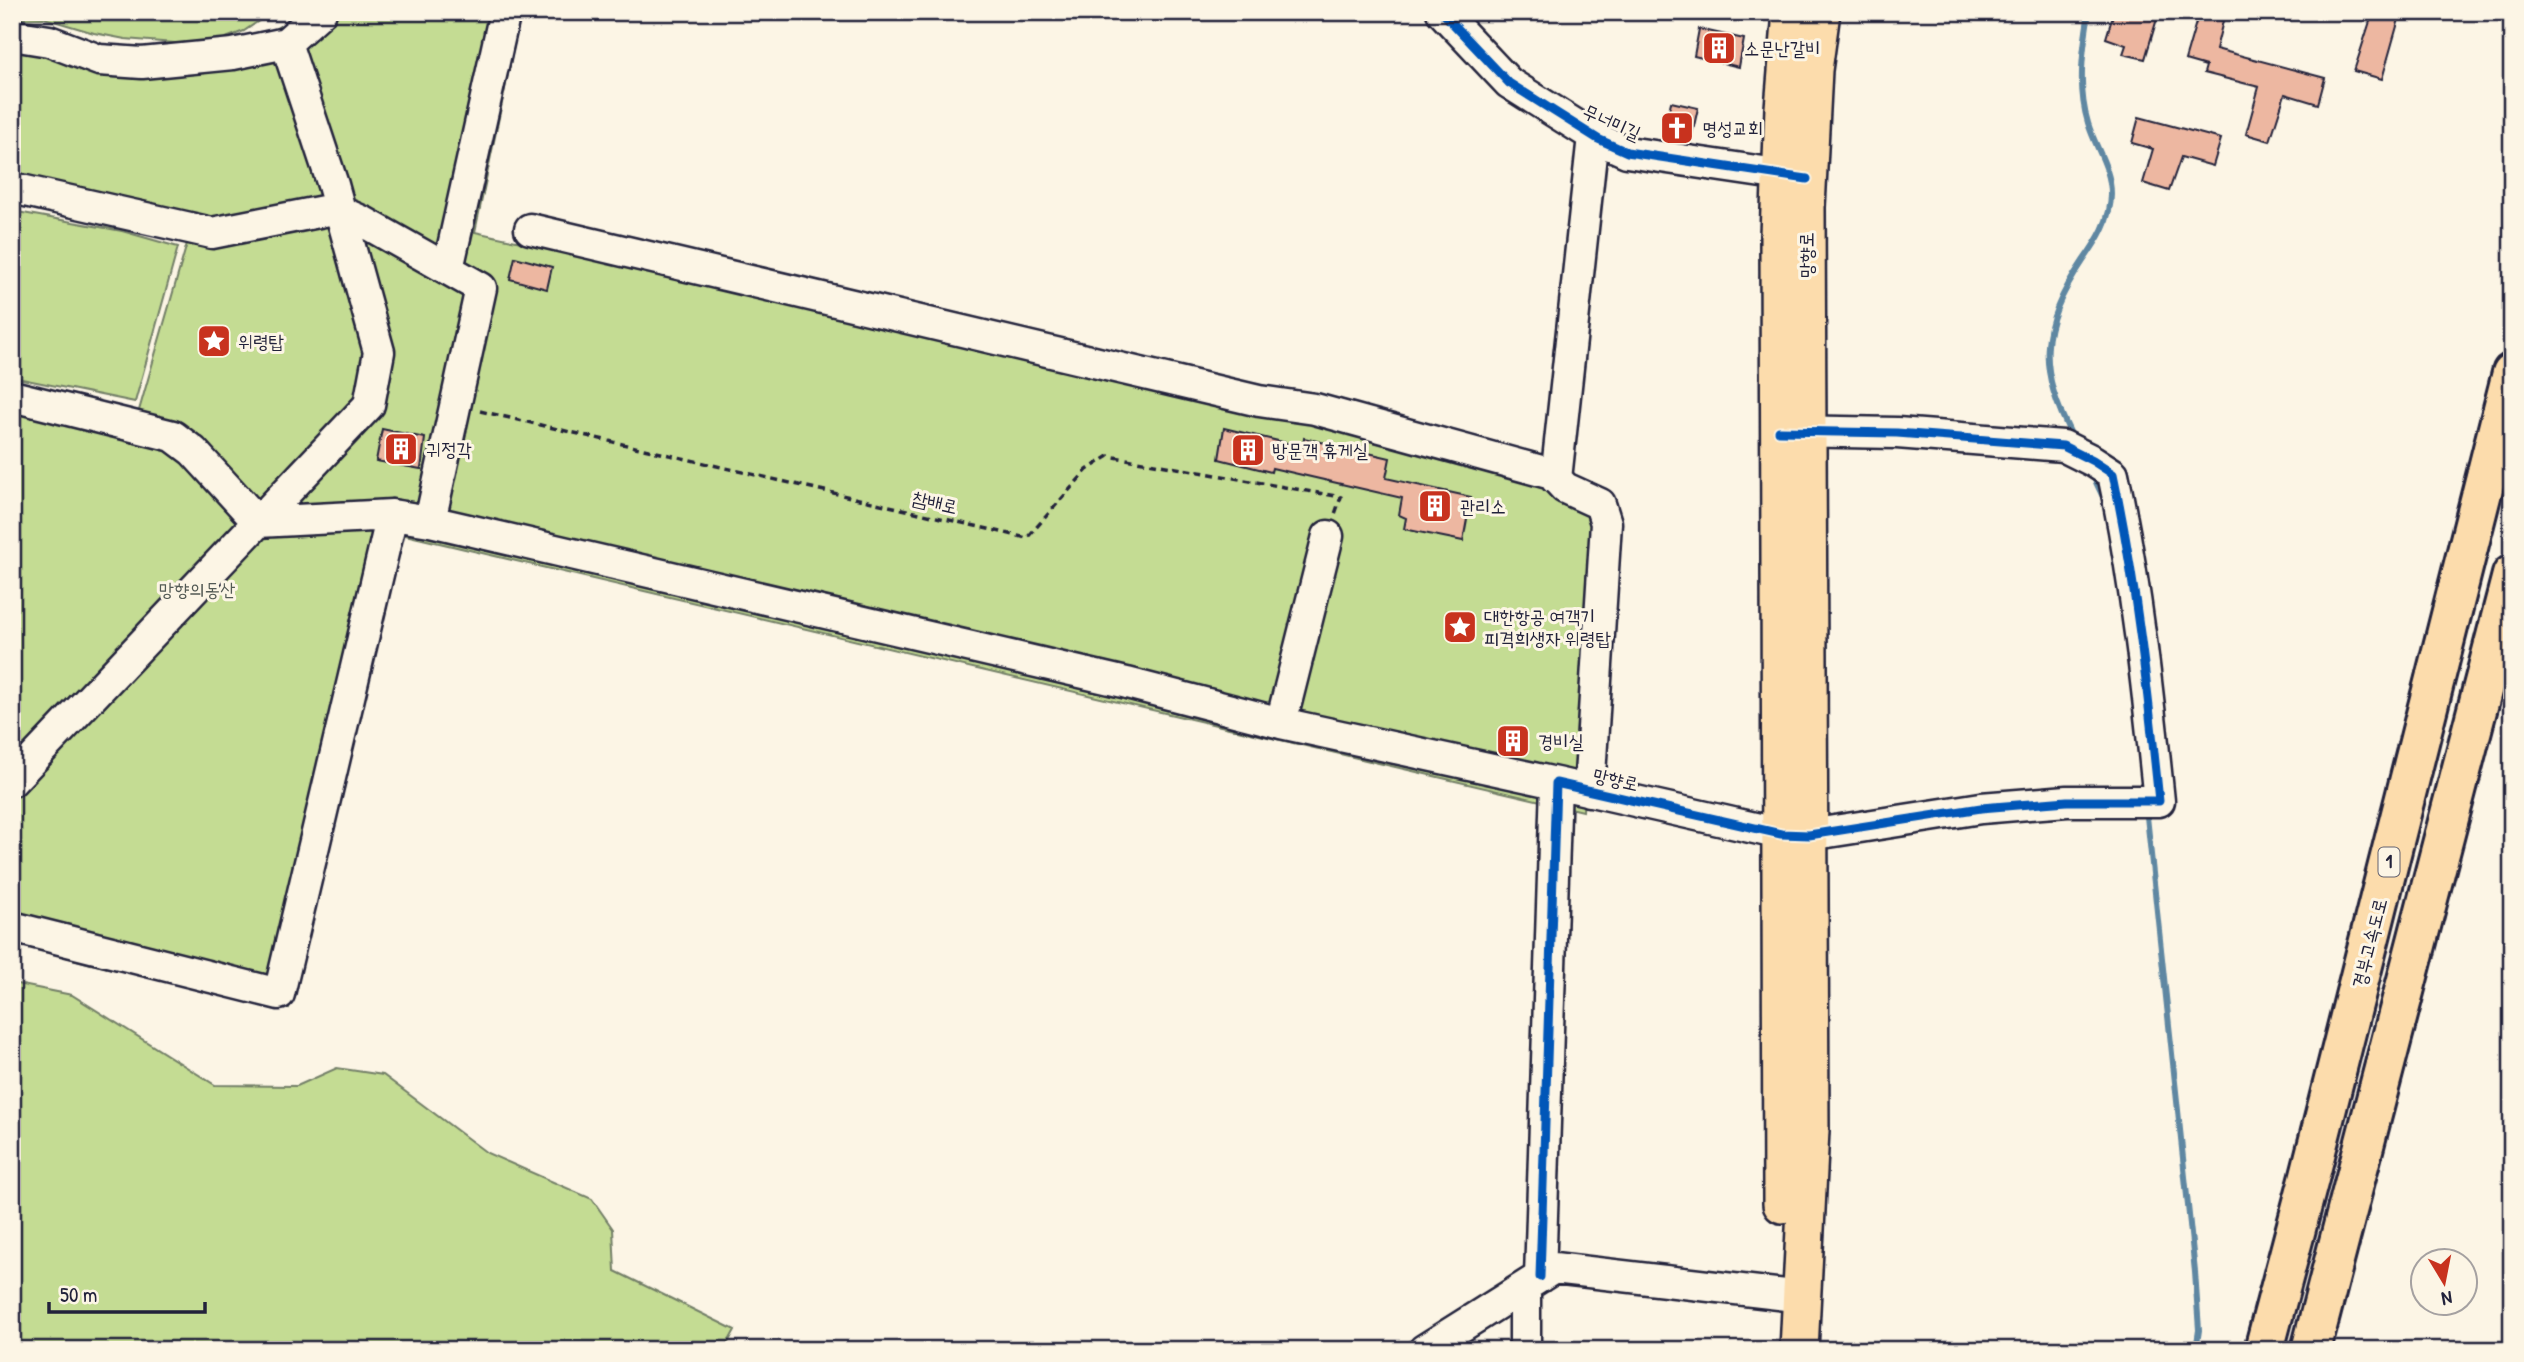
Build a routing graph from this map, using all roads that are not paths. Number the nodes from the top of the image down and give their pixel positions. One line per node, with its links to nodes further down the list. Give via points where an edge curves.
1 (321, 12): 7 (street)
2 (505, 12): 13 (street)
3 (1441, 12): 8 (street, 무너미길, via 1509,83)
4 (1792, 12): 9 (main road, 망향로)
5 (1821, 12): 9 (main road, 망향로)
6 (12, 35): 7 (street, via 49,41 99,60 142,63 233,54)
7 (286, 43): 11 (street)
8 (1593, 136): 9 (street, 무너미길, via 1627,152); 17 (street)
9 (1794, 178): 16 (main road, 망향로, via 1779,234)
10 (12, 188): 11 (street, via 212,233)
11 (340, 211): 13 (street); 20 (street, via 379,352 369,405)
12 (530, 229): 17 (street, via 1259,401 1315,409 1552,474)
13 (448, 269): 19 (street, via 481,288)
14 (2512, 373): 35 (highway, 경부고속도로 / 1)
15 (12, 397): 20 (street, via 173,436 193,451)
16 (1793, 431): 27 (main road, 망향로); 27 (street, 망향로, via 1897,433 2063,446 2113,474 2126,531 2148,696 2149,802 2067,801 1981,808)
17 (1556, 479): 26 (street, via 1600,504 1606,523)
18 (392, 515): 19 (street, 망향로); 20 (street, 망향로); 28 (street, via 279,993)
19 (430, 521): 23 (street, 망향로)
20 (258, 522): 24 (street)
21 (1328, 536): 23 (street)
22 (2512, 575): 36 (highway)
23 (1281, 723): 25 (street, 망향로)
24 (12, 781)
25 (1556, 783): 26 (street, 망향로); 29 (street)
26 (1590, 790): 27 (street, 망향로)
27 (1795, 834): 30 (main road, 망향로, via 1783,1139)
28 (12, 927)
29 (1532, 1282): 30 (street, via 1554,1268); 31 (street); 32 (street)
30 (1792, 1296): 33 (main road, 망향로); 34 (main road, 망향로)
31 (1424, 1350)
32 (1525, 1350)
33 (1777, 1350)
34 (1799, 1350)
35 (2264, 1350)
36 (2311, 1350)

